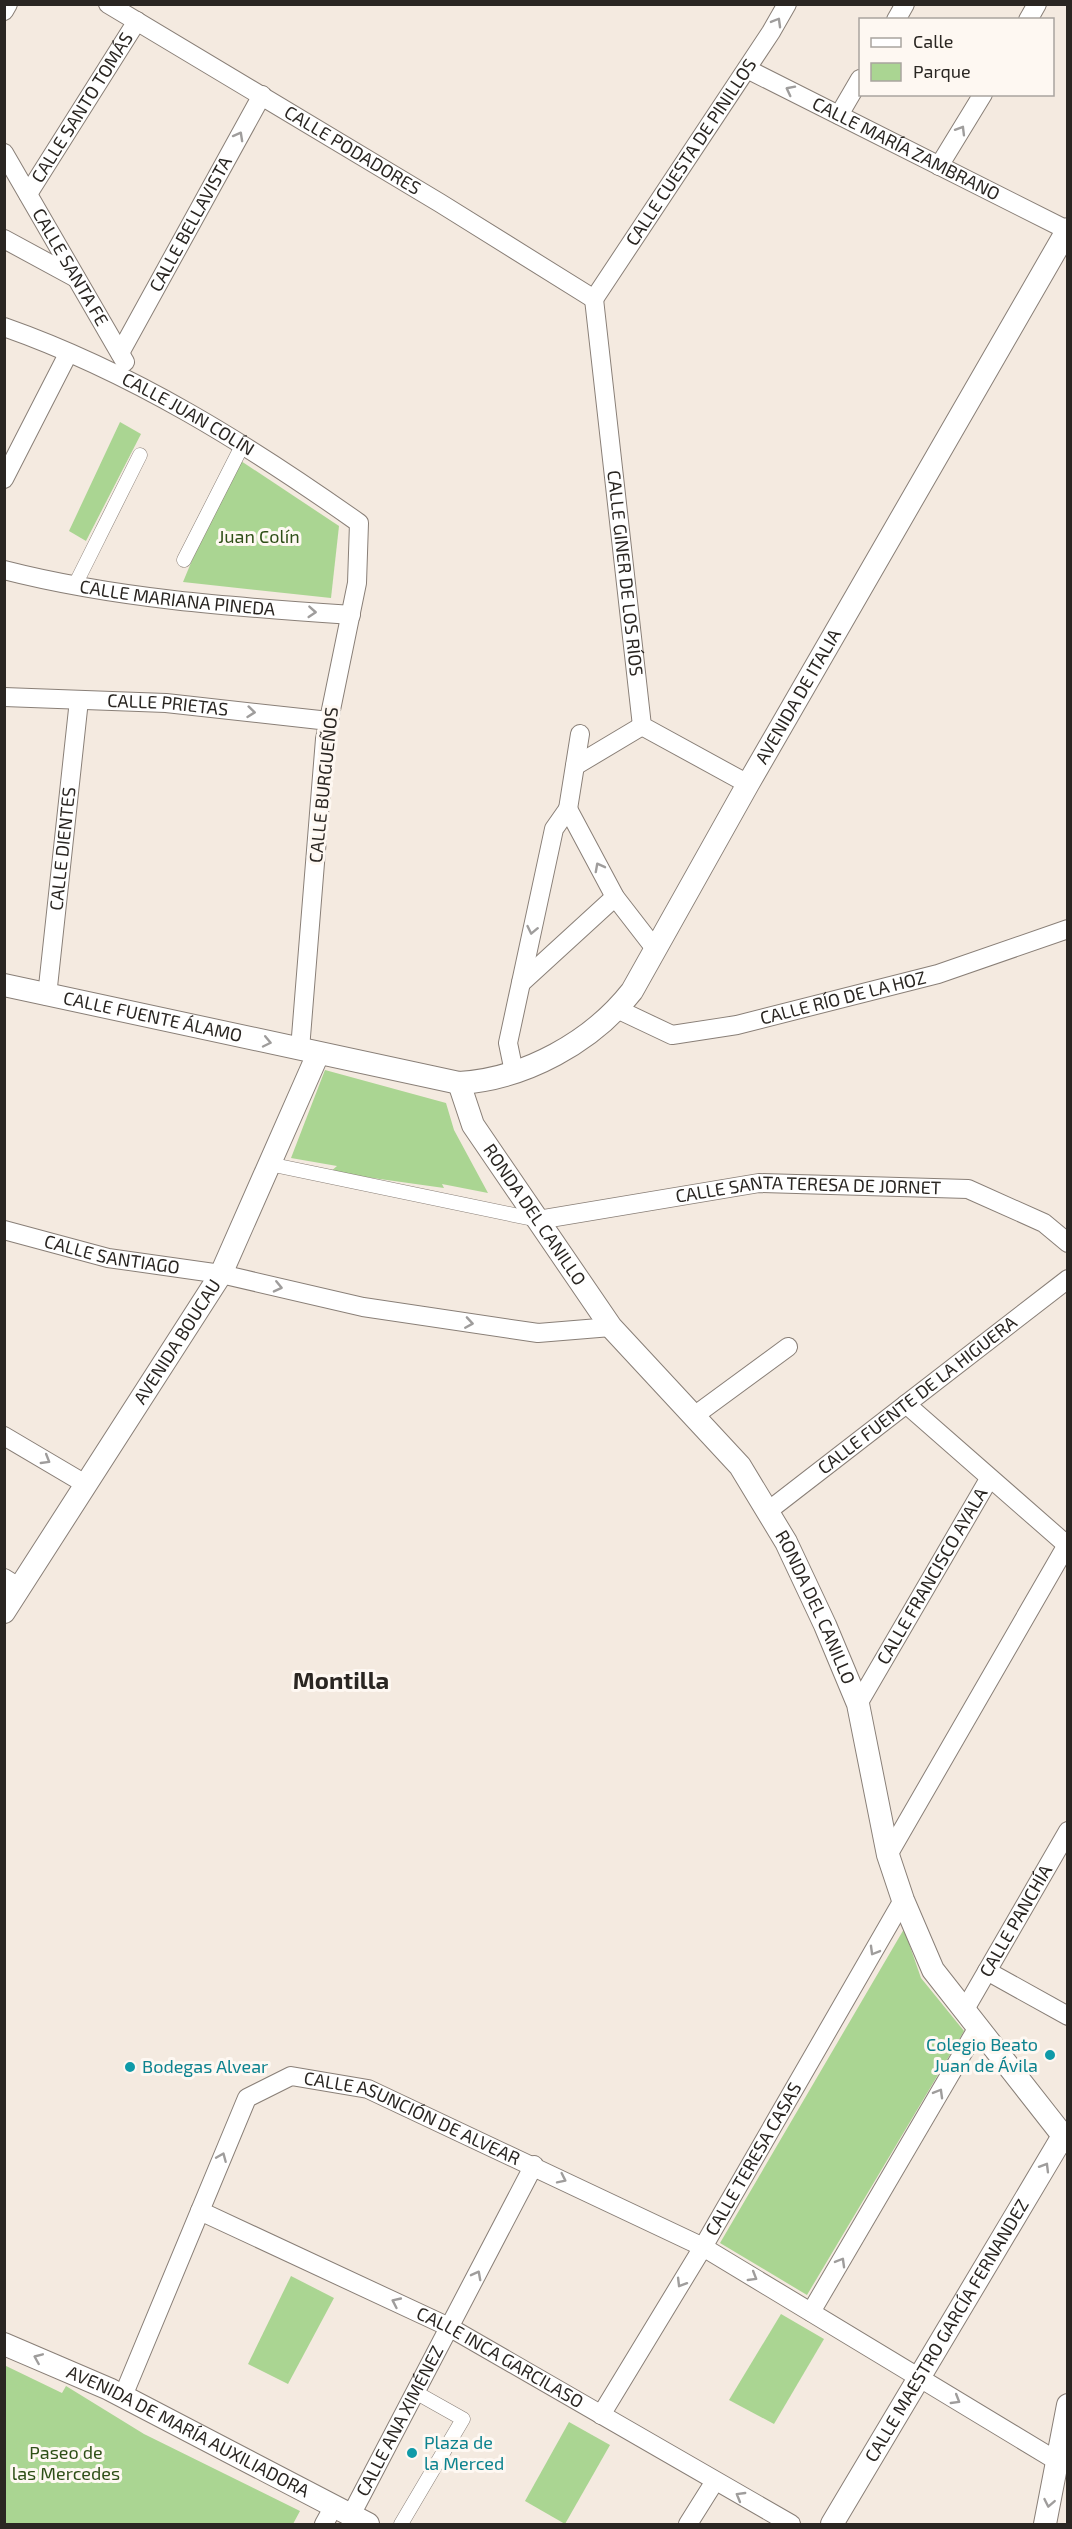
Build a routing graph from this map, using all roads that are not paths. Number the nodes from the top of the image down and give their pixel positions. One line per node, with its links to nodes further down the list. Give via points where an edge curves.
1 (8, 4): 6 (street)
2 (108, 4): 9 (street, CALLE PODADORES)
3 (787, 4): 10 (street, CALLE CUESTA DE PINILLOS, one-way to 3)
4 (904, 4): 7 (street)
5 (1038, 4): 8 (street)
6 (4, 11)
7 (897, 18)
8 (1029, 18)
9 (137, 21): 12 (street, CALLE PODADORES); 17 (street, CALLE SANTO TOMÁS)
10 (747, 69): 14 (street, CALLE MARÍA ZAMBRANO, one-way to 10); 21 (street, CALLE CUESTA DE PINILLOS)
11 (859, 82): 14 (street)
12 (262, 95): 21 (street, CALLE PODADORES); 23 (street, CALLE BELLAVISTA, one-way to 12)
13 (982, 96): 16 (street, one-way to 13)
14 (839, 115): 16 (street, CALLE MARÍA ZAMBRANO)
15 (4, 153): 17 (street, CALLE SANTA FE)
16 (939, 166): 18 (street, CALLE MARÍA ZAMBRANO)
17 (28, 195): 20 (street, CALLE SANTA FE)
18 (1067, 230): 40 (street, AVENIDA DE ITALIA)
19 (4, 239): 20 (street)
20 (78, 279): 23 (street, CALLE SANTA FE)
21 (594, 299): 37 (street, CALLE GINER DE LOS RÍOS)
22 (4, 327): 24 (street, CALLE JUAN COLÍN)
23 (120, 353): 25 (street, CALLE SANTA FE)
24 (68, 354): 25 (street, CALLE JUAN COLÍN); 28 (street)
25 (136, 383): 26 (street, CALLE JUAN COLÍN)
26 (242, 446): 29 (street, CALLE JUAN COLÍN, via 286,471); 30 (street)
27 (140, 455): 32 (street)
28 (4, 479)
29 (359, 523): 33 (street, CALLE BURGUEÑOS, via 357,583)
30 (184, 560)
31 (4, 570): 32 (street, CALLE MARIANA PINEDA)
32 (75, 585): 33 (street, CALLE MARIANA PINEDA, one-way to 33, via 214,606)
33 (351, 615): 36 (street, CALLE BURGUEÑOS)
34 (4, 697): 35 (street, CALLE PRIETAS)
35 (79, 700): 36 (street, CALLE PRIETAS, one-way to 36, via 166,703); 47 (street, CALLE DIENTES)
36 (329, 721): 49 (street, CALLE BURGUEÑOS)
37 (642, 726): 39 (street); 40 (street)
38 (580, 734): 39 (street)
39 (575, 766): 41 (street)
40 (748, 784): 44 (street, AVENIDA DE ITALIA)
41 (568, 809): 42 (street, one-way to 41); 45 (street, one-way to 45, via 554,830)
42 (615, 897): 44 (street); 45 (street)
43 (1068, 929): 48 (street, CALLE RÍO DE LA HOZ, via 938,974 737,1025 672,1035)
44 (656, 950): 48 (street, AVENIDA DE ITALIA)
45 (521, 983): 50 (street, via 508,1043)
46 (4, 985): 47 (street, CALLE FUENTE ÁLAMO)
47 (47, 996): 49 (street, CALLE FUENTE ÁLAMO, one-way to 49)
48 (617, 1009): 50 (street, AVENIDA DE ITALIA, via 595,1030 558,1053)
49 (309, 1052): 51 (street, AVENIDA DE ITALIA); 52 (street, AVENIDA BOUCAU)
50 (514, 1072): 51 (street, AVENIDA DE ITALIA)
51 (459, 1083): 53 (street, RONDA DEL CANILLO, via 473,1125)
52 (269, 1164): 53 (street); 56 (street, AVENIDA BOUCAU)
53 (538, 1220): 55 (street, CALLE SANTA TERESA DE JORNET, via 759,1183 968,1189 1044,1223); 58 (street, RONDA DEL CANILLO)
54 (4, 1230): 56 (street, CALLE SANTIAGO, via 108,1258)
55 (1068, 1243)
56 (221, 1274): 58 (street, CALLE SANTIAGO, one-way to 58, via 363,1307 538,1333); 64 (street, AVENIDA BOUCAU)
57 (1068, 1279): 60 (street, CALLE FUENTE DE LA HIGUERA)
58 (610, 1327): 61 (street, RONDA DEL CANILLO)
59 (788, 1347): 61 (street)
60 (906, 1404): 63 (street); 65 (street, CALLE FUENTE DE LA HIGUERA)
61 (694, 1416): 65 (street, RONDA DEL CANILLO, via 740,1466)
62 (4, 1436): 64 (street, one-way to 64)
63 (989, 1479): 66 (street); 69 (street, CALLE FRANCISCO AYALA)
64 (87, 1485): 67 (street, AVENIDA BOUCAU)
65 (768, 1511): 69 (street, RONDA DEL CANILLO, via 786,1542)
66 (1067, 1545): 71 (street)
67 (12, 1583): 68 (street, AVENIDA BOUCAU)
68 (4, 1612)
69 (858, 1704): 71 (street, RONDA DEL CANILLO)
70 (1068, 1831): 73 (street, CALLE PANCHÍA)
71 (888, 1854): 72 (street, RONDA DEL CANILLO)
72 (903, 1900): 75 (street, RONDA DEL CANILLO, via 933,1970); 79 (street, CALLE TERESA CASAS, one-way to 79)
73 (987, 1971): 74 (street); 75 (street, CALLE PANCHÍA)
74 (1068, 2016)
75 (971, 2019): 76 (street, RONDA DEL CANILLO); 80 (street, CALLE PANCHÍA, one-way to 75)
76 (1066, 2136): 83 (street, CALLE MAESTRO GARCÍA FERNANDEZ, one-way to 76)
77 (534, 2165): 78 (street, CALLE ASUNCIÓN DE ALVEAR, one-way to 77, via 247,2098 291,2076 368,2089); 79 (street, CALLE ASUNCIÓN DE ALVEAR, one-way to 79); 81 (street, CALLE ANA XIMÉNEZ, one-way to 77)
78 (200, 2211): 81 (street, CALLE INCA GARCILASO, one-way to 78); 85 (street, CALLE ASUNCIÓN DE ALVEAR)
79 (703, 2247): 80 (street, CALLE ASUNCIÓN DE ALVEAR, one-way to 80); 87 (street, CALLE TERESA CASAS, one-way to 87)
80 (811, 2312): 83 (street, CALLE ASUNCIÓN DE ALVEAR)
81 (449, 2327): 84 (street, CALLE ANA XIMÉNEZ); 87 (street, CALLE INCA GARCILASO)
82 (4, 2344): 85 (street, AVENIDA DE MARÍA AUXILIADORA, one-way to 82)
83 (920, 2378): 88 (street, CALLE ASUNCIÓN DE ALVEAR, one-way to 88); 94 (street, CALLE MAESTRO GARCÍA FERNANDEZ)
84 (416, 2392): 90 (street, CALLE ANA XIMÉNEZ); 91 (street, via 463,2419)
85 (123, 2396): 90 (street, AVENIDA DE MARÍA AUXILIADORA)
86 (1068, 2405): 88 (street)
87 (601, 2415): 89 (street, CALLE INCA GARCILASO)
88 (1057, 2461): 95 (street, one-way to 95)
89 (715, 2481): 92 (street); 93 (street, CALLE INCA GARCILASO, one-way to 89)
90 (344, 2518)
91 (401, 2524)
92 (688, 2524)
93 (791, 2524)
94 (832, 2524)
95 (1045, 2524)

